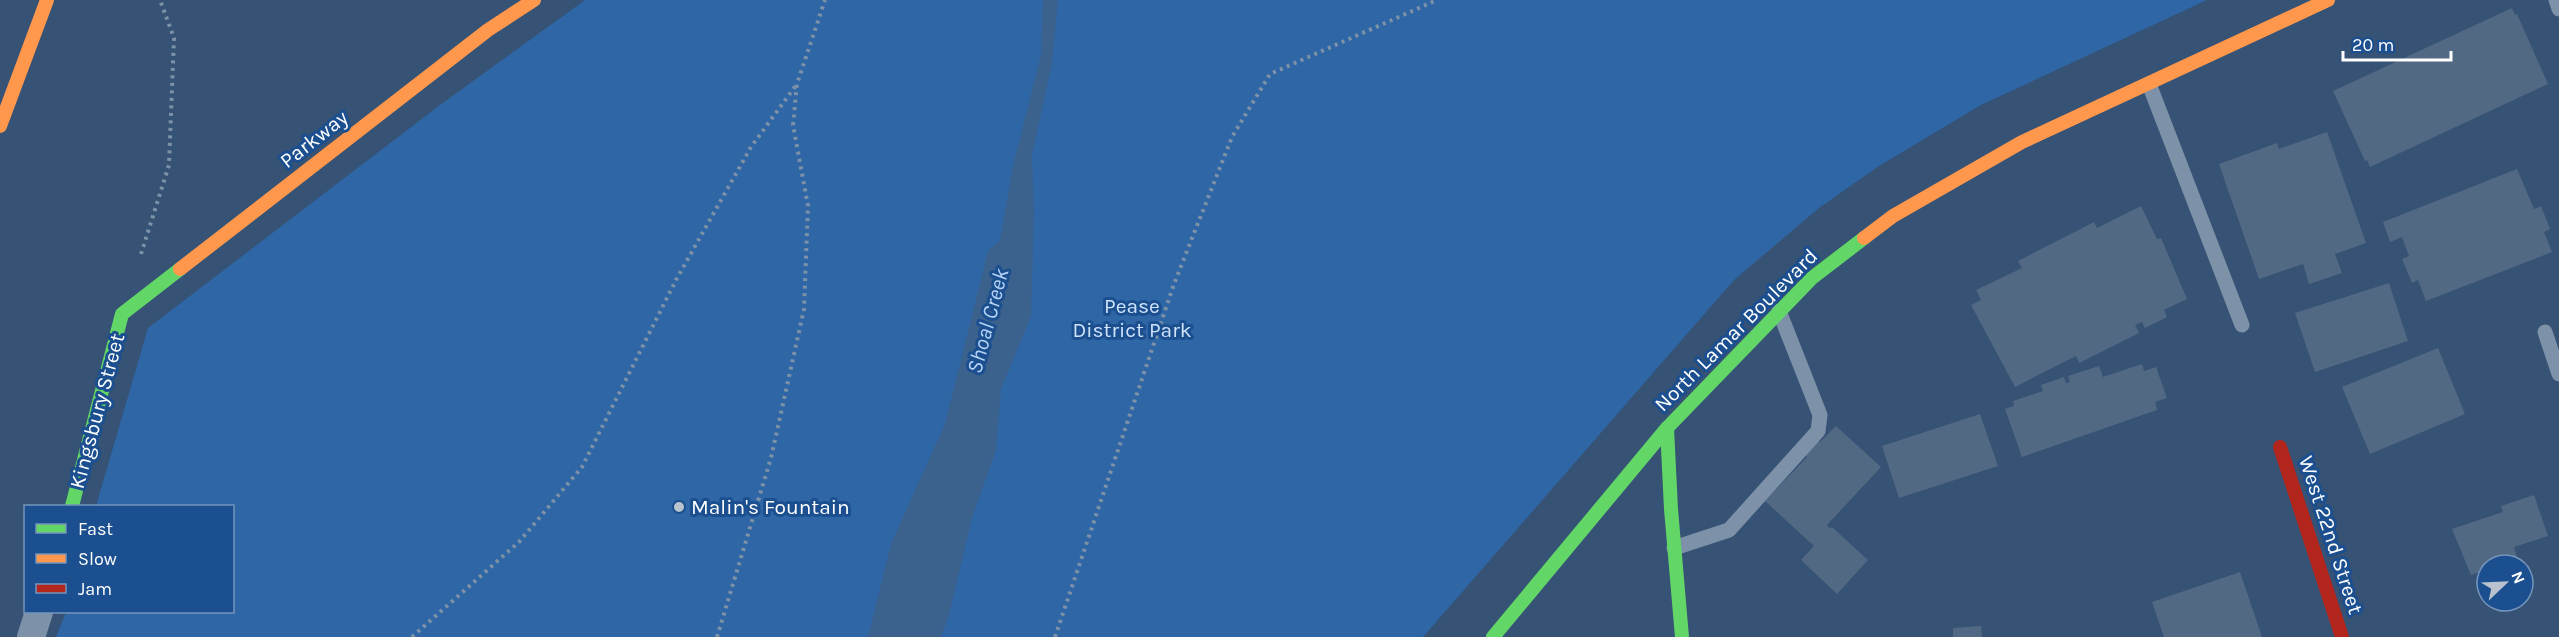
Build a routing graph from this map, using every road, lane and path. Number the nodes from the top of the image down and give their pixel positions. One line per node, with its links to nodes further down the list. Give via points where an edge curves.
1 (47, 0): 11 (street)
2 (160, 0): 12 (path, via 174,38 169,165)
3 (534, 0): 14 (street, Parkway, via 488,30)
4 (825, 0): 9 (path)
5 (1437, 0): 26 (path, via 1270,74 1232,137 1174,284)
6 (2328, 0): 10 (street, North Lamar Boulevard)
7 (2556, 0): 8 (lane)
8 (2559, 9)
9 (797, 84): 24 (path, via 751,147 676,280 582,467 519,542); 25 (path, via 793,125 808,206 804,309 771,458)
10 (2149, 84): 13 (street, North Lamar Boulevard, via 2022,142 1893,216 1812,278); 15 (lane)
11 (0, 126)
12 (138, 263)
13 (1779, 310): 18 (street, North Lamar Boulevard); 21 (lane, via 1820,415 1818,431 1729,530)
14 (122, 314): 20 (street, Kingsbury Street)
15 (2242, 325)
16 (2545, 332): 17 (lane)
17 (2559, 374)
18 (1667, 428): 21 (street); 27 (street, North Lamar Boulevard)
19 (2280, 447): 29 (street, West 22nd Street)
20 (73, 505)
21 (1674, 548): 28 (street)
22 (39, 613): 23 (street)
23 (31, 637)
24 (412, 637)
25 (717, 637)
26 (1055, 637)
27 (1493, 637)
28 (1682, 637)
29 (2342, 637)

